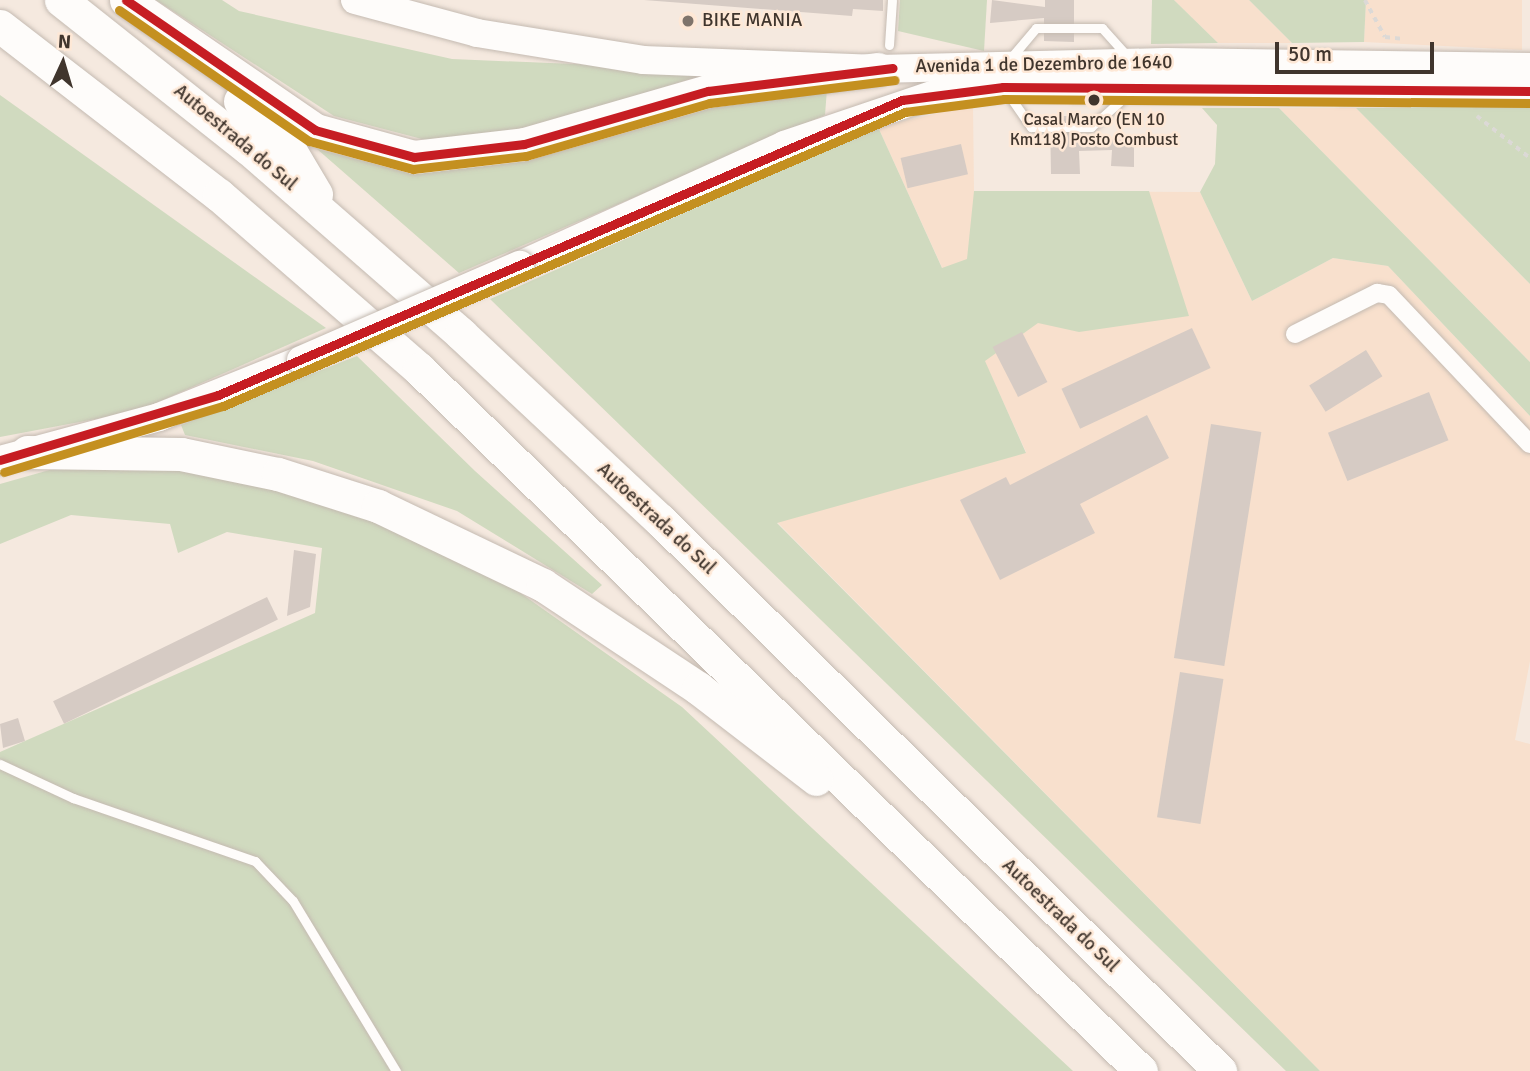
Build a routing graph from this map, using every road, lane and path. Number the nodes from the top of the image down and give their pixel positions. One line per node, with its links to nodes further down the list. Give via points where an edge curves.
1 (61, 0): 12 (highway, Autoestrada do Sul)
2 (126, 0): 6 (highway)
3 (355, 0): 7 (main road, Avenida 1 de Dezembro de 1640, via 592,54)
4 (892, 0): 7 (lane)
5 (0, 26): 17 (highway, via 219,195 419,369)
6 (187, 47): 7 (highway, via 315,130 414,157 500,150 708,91); 12 (highway, via 291,152)
7 (884, 57): 10 (main road, Avenida 1 de Dezembro de 1640)
8 (1530, 67): 9 (main road, Avenida 1 de Dezembro de 1640, via 1166,62)
9 (1135, 76): 10 (main road, Avenida 1 de Dezembro de 1640); 10 (lane, via 1102,29 1037,29); 10 (lane, via 1091,127 1031,127); 11 (main road, Avenida 1 de Dezembro de 1640, via 1187,87)
10 (1003, 77): 15 (main road, bridge, via 902,100 159,417)
11 (1530, 91)
12 (330, 218): 20 (highway, Autoestrada do Sul, via 660,520)
13 (1295, 334): 14 (street, via 1377,293 1389,295)
14 (1530, 444)
15 (14, 456): 17 (highway, via 181,454 235,463 424,525 543,585 645,651)
16 (0, 764): 18 (lane, via 73,798 255,861 293,901)
17 (951, 887): 19 (highway)
18 (396, 1071)
19 (1141, 1071)
20 (1220, 1071)

